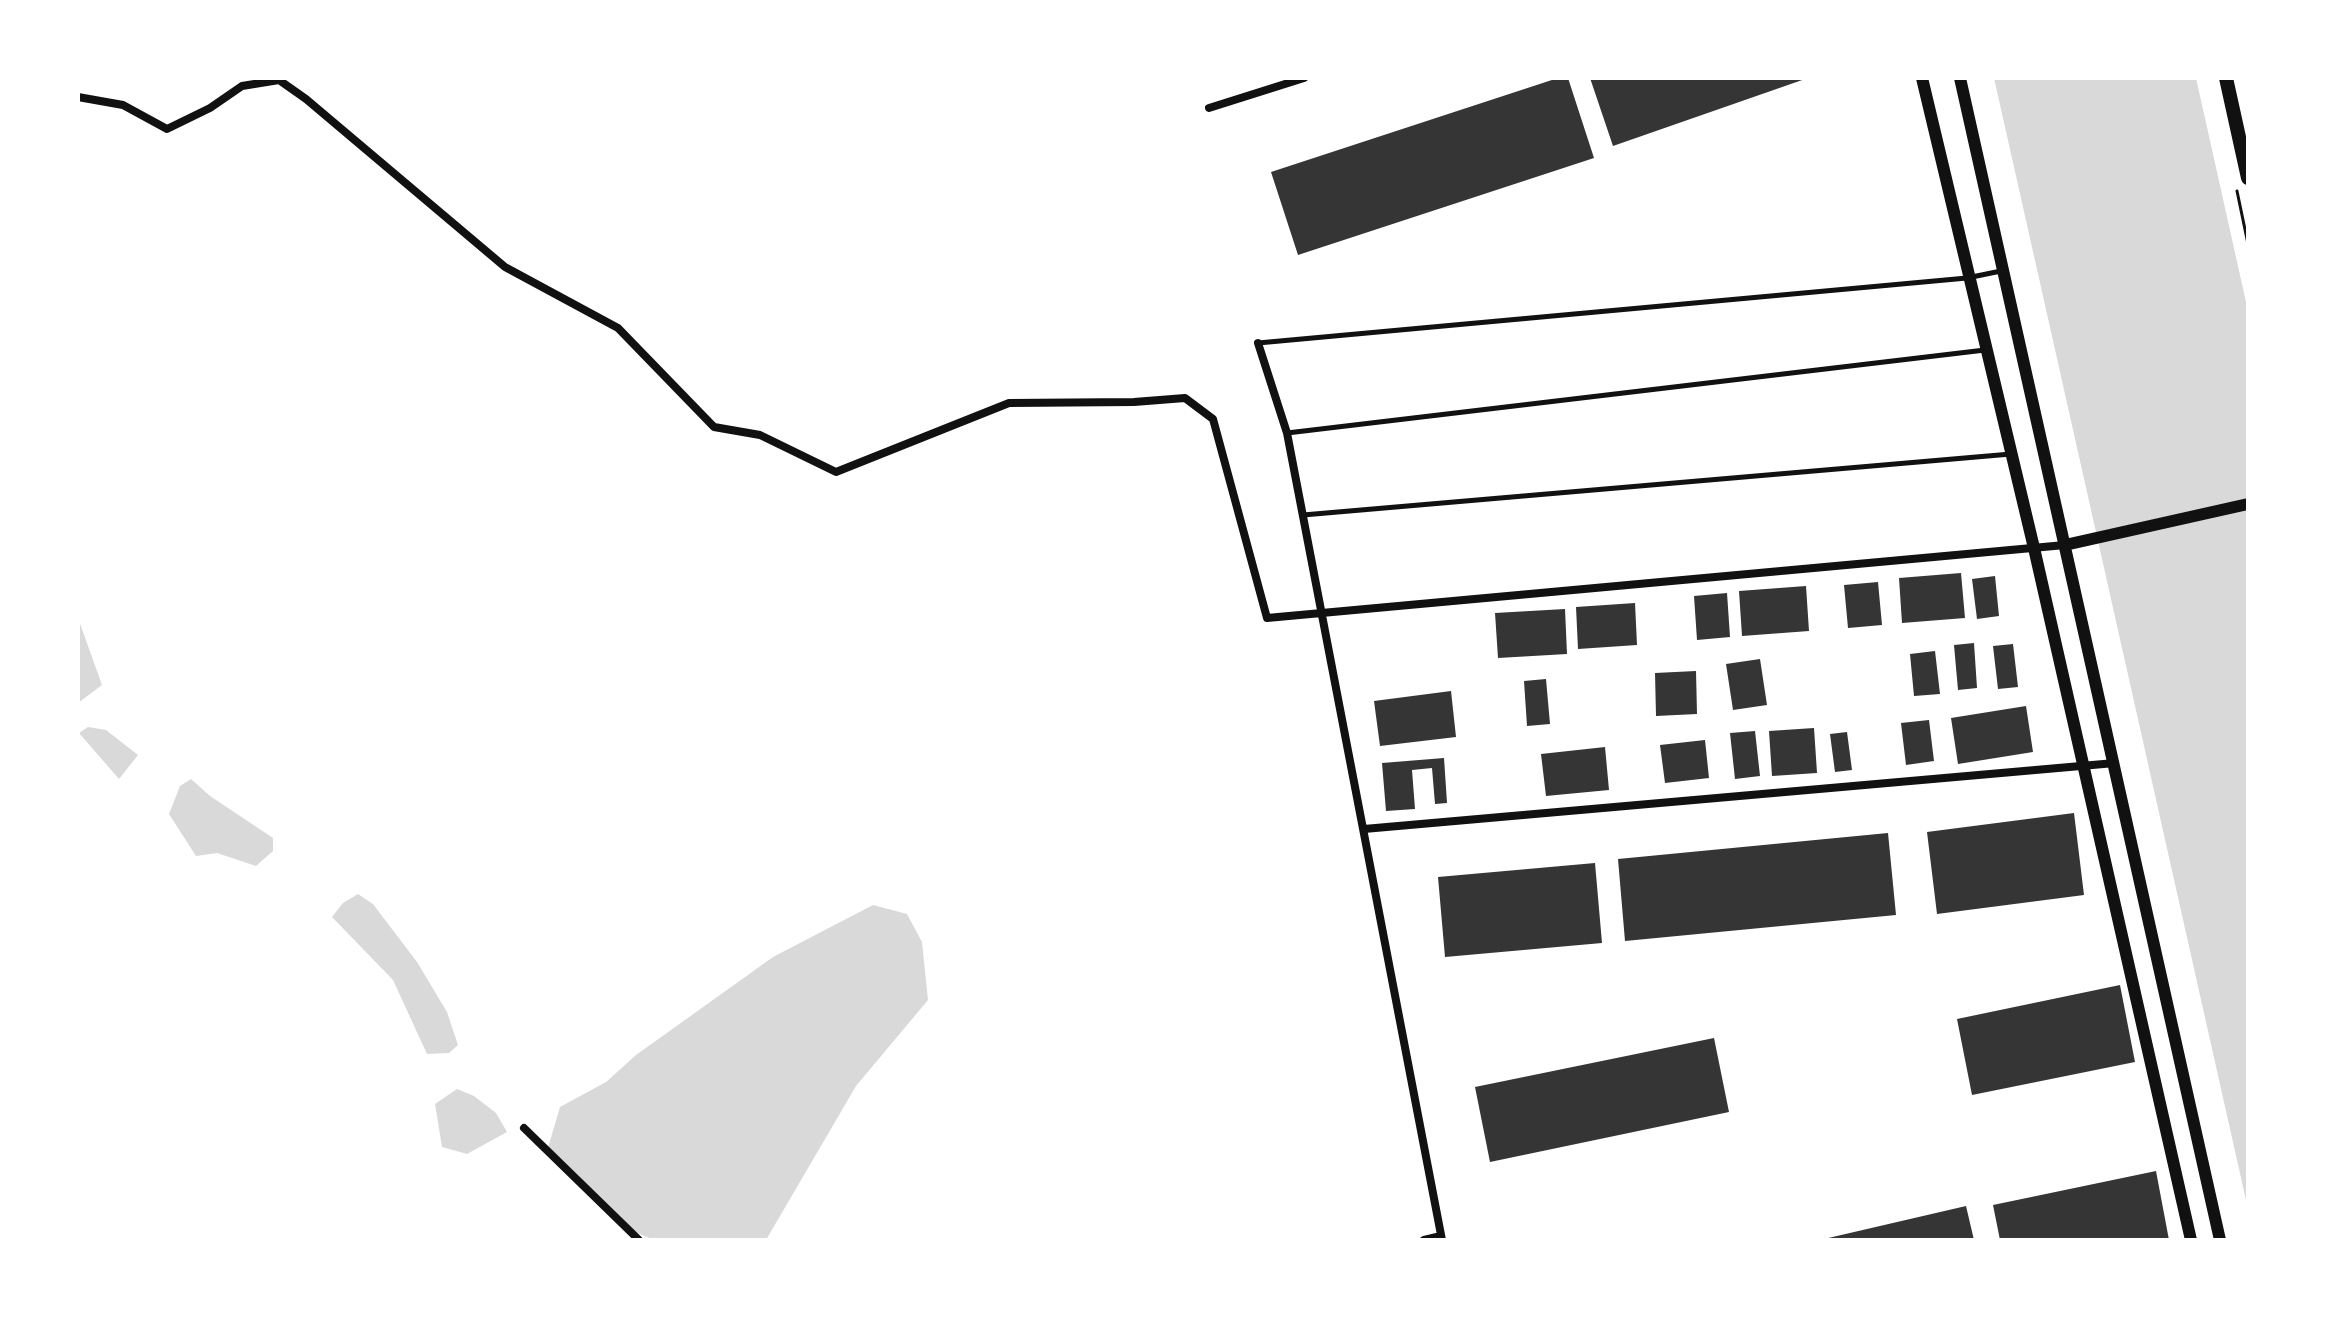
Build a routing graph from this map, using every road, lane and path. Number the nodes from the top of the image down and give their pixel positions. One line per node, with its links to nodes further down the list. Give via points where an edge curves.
1 (1304, 78): 6 (street)
2 (1922, 78): 9 (main road)
3 (1960, 78): 8 (main road)
4 (2226, 78): 7 (main road)
5 (78, 97): 18 (street, via 123,105 167,129 242,86 279,80 505,267 618,328 714,427 760,435 836,472 1009,403 1185,398 1213,419 1267,618)
6 (1209, 108)
7 (2248, 178)
8 (2004, 270): 9 (lane); 16 (main road)
9 (1967, 278): 10 (lane); 11 (main road)
10 (1258, 343): 12 (street)
11 (1985, 350): 12 (lane); 13 (main road)
12 (1287, 433): 15 (street)
13 (2011, 454): 15 (lane); 17 (main road)
14 (2248, 504): 16 (main road)
15 (1303, 515): 18 (street)
16 (2065, 545): 17 (street); 19 (main road)
17 (2034, 548): 18 (street); 20 (main road)
18 (1323, 614): 21 (street)
19 (2115, 763): 20 (street); 27 (main road)
20 (2082, 766): 21 (street); 26 (main road)
21 (1364, 829): 23 (street)
22 (524, 1128): 24 (street)
23 (1442, 1238): 25 (street)
24 (639, 1240)
25 (1424, 1240)
26 (2191, 1240)
27 (2220, 1240)

